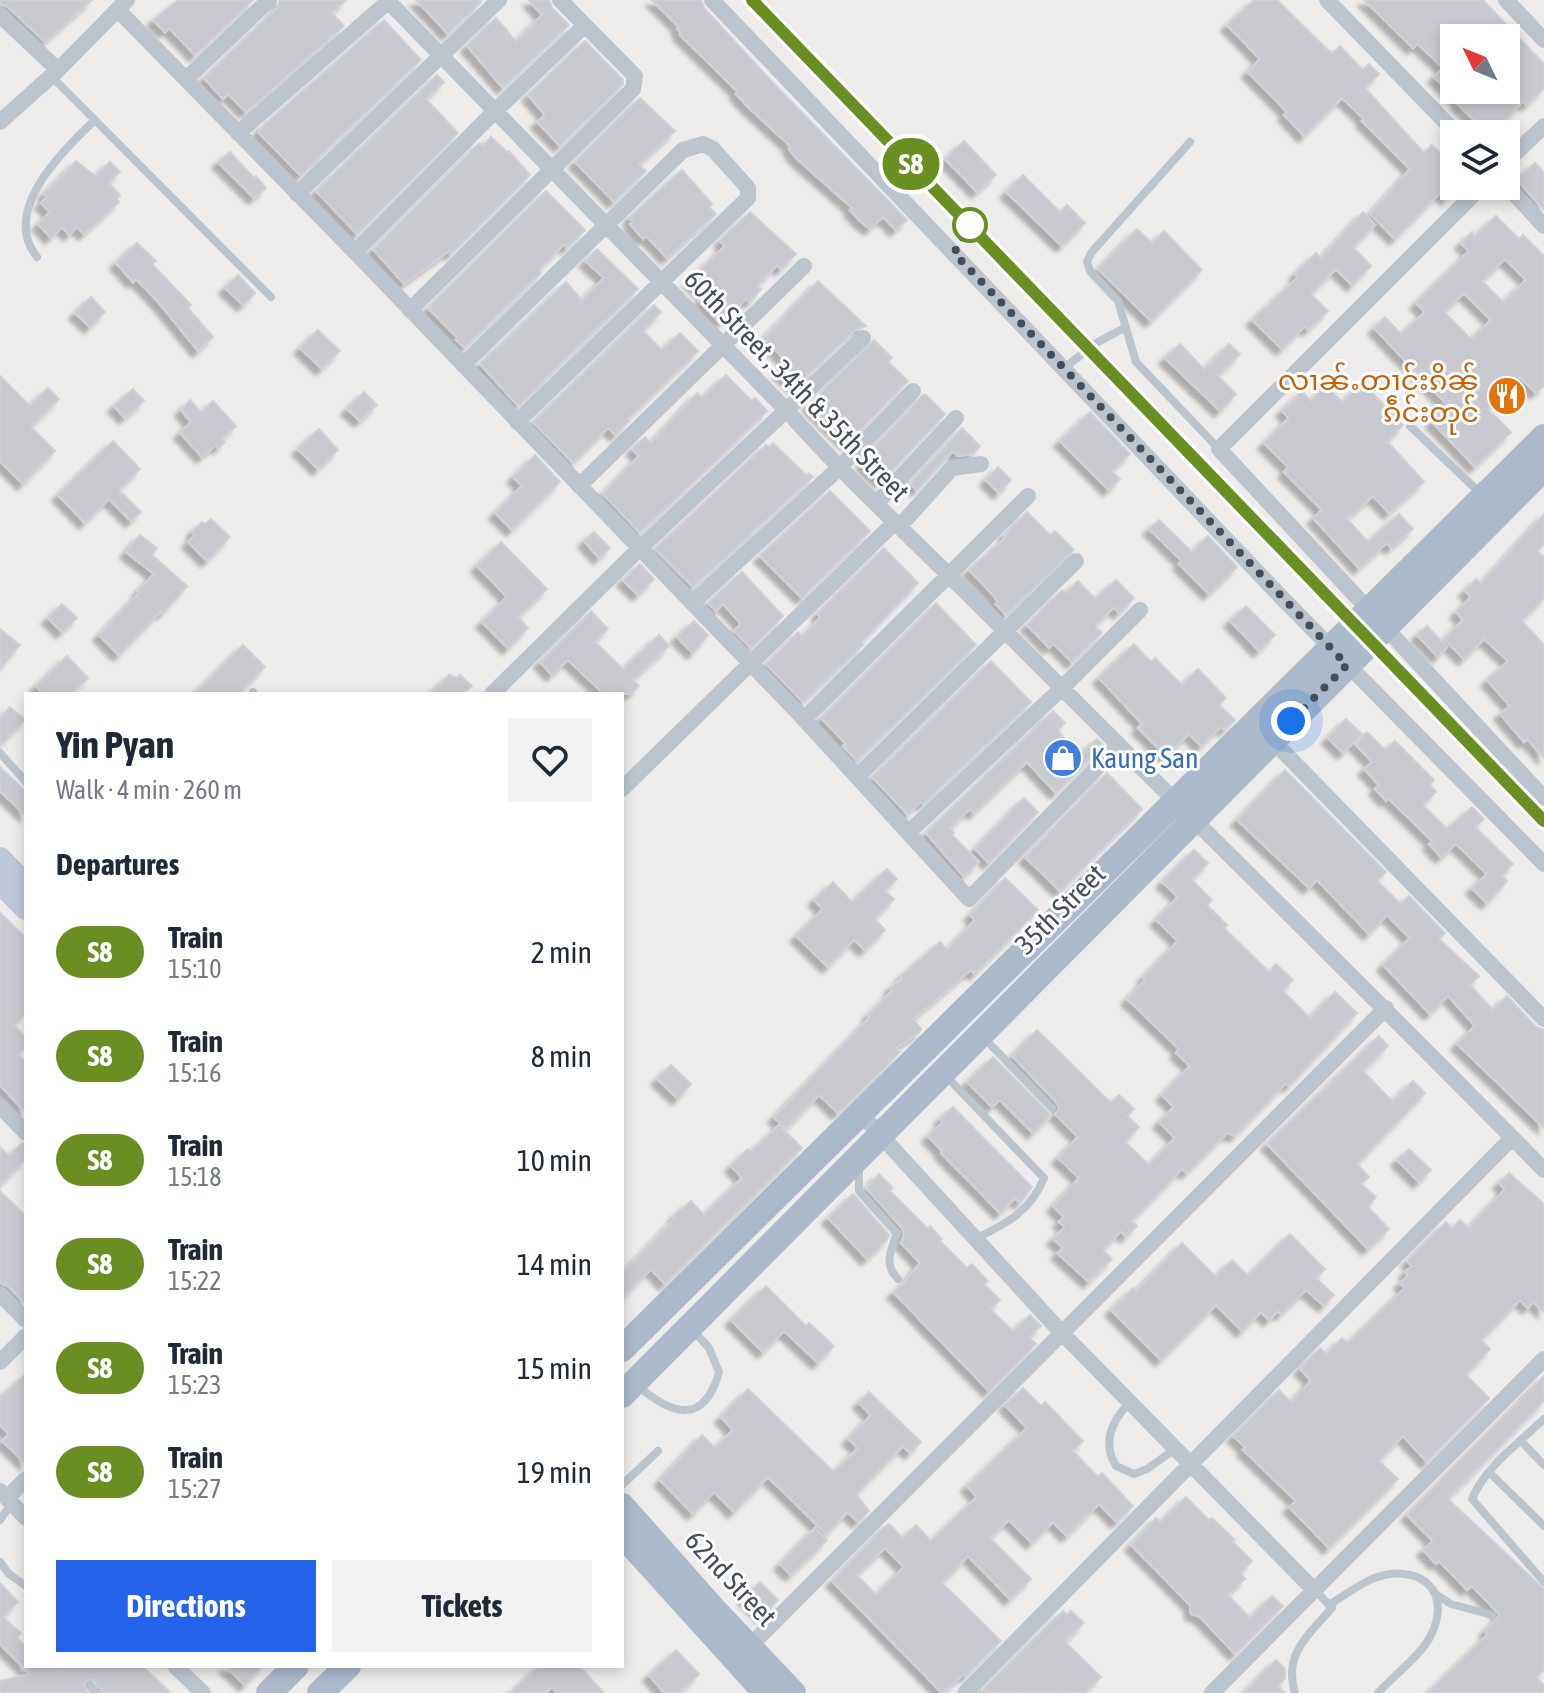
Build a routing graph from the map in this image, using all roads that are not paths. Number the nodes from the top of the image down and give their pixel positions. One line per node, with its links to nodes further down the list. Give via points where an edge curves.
1 (269, 0): 14 (street)
2 (388, 0): 12 (street, 60th Street , 34th & 35th Street); 20 (street)
3 (499, 0): 12 (street)
4 (560, 0): 10 (street)
5 (712, 0): 39 (street)
6 (1327, 0): 17 (street)
7 (1506, 0): 11 (street)
8 (120, 4): 13 (street); 14 (street)
9 (0, 15): 13 (street)
10 (584, 26): 15 (street); 23 (street, via 636,80 633,89)
11 (1544, 40)
12 (441, 56): 15 (street, 60th Street , 34th & 35th Street); 24 (street)
13 (54, 73): 16 (lane); 18 (street)
14 (186, 79): 20 (street)
15 (495, 111): 23 (street, 60th Street , 34th & 35th Street); 29 (street)
16 (95, 120): 30 (lane, via 32,189 24,234); 33 (lane)
17 (1443, 120)
18 (0, 122)
19 (1544, 126): 22 (street)
20 (238, 133): 24 (street)
21 (1190, 142): 35 (lane, via 1087,262 1118,301)
22 (1520, 149)
23 (551, 169): 27 (street, 60th Street , 34th & 35th Street); 34 (street)
24 (297, 194): 29 (street)
25 (1468, 200): 45 (street)
26 (1520, 200): 28 (street)
27 (606, 226): 32 (street, 60th Street , 34th & 35th Street); 32 (street, via 683,150 703,144 713,149 748,188 748,198); 38 (street)
28 (1544, 226)
29 (355, 252): 34 (street)
30 (37, 257)
31 (804, 266): 37 (street)
32 (662, 283): 37 (street, 60th Street , 34th & 35th Street); 43 (street)
33 (271, 297)
34 (410, 310): 38 (street)
35 (1126, 327): 39 (lane); 45 (lane, via 1136,362)
36 (863, 338): 41 (street)
37 (723, 346): 41 (street, 60th Street , 34th & 35th Street); 49 (street)
38 (463, 365): 43 (street)
39 (1063, 369): 61 (street)
40 (913, 391): 48 (street)
41 (788, 412): 48 (street, 60th Street , 34th & 35th Street); 54 (street)
42 (956, 418): 52 (street)
43 (517, 422): 49 (street)
44 (1410, 426): 51 (lane)
45 (1219, 449): 59 (street)
46 (1542, 452): 51 (main road); 59 (main road, 35th Street)
47 (981, 464): 53 (street, via 952,468)
48 (838, 469): 52 (street, 60th Street , 34th & 35th Street); 57 (street)
49 (579, 486): 54 (street)
50 (1028, 496): 56 (street)
51 (1484, 496): 59 (main road)
52 (876, 504): 53 (street, 60th Street , 34th & 35th Street)
53 (896, 525): 56 (street, 60th Street , 34th & 35th Street); 62 (street)
54 (640, 548): 57 (street); 64 (street)
55 (1076, 561): 60 (street)
56 (949, 574): 60 (street, 60th Street , 34th & 35th Street); 65 (street)
57 (692, 603): 62 (street)
58 (1140, 610): 63 (street)
59 (1376, 618): 61 (main road, 35th Street); 72 (street)
60 (1005, 631): 63 (street, 60th Street , 34th & 35th Street); 69 (street)
61 (1338, 656): 66 (main road, 35th Street); 73 (main road, 35th Street); 77 (street)
62 (749, 664): 65 (street); 71 (street)
63 (1062, 688): 67 (street, 60th Street , 34th & 35th Street); 75 (street)
64 (503, 690)
65 (804, 719): 69 (street)
66 (1272, 740): 74 (main road, 35th Street); 80 (street)
67 (1119, 745): 73 (street, 60th Street , 34th & 35th Street); 75 (street, via 969,899)
68 (0, 753): 70 (lane)
69 (858, 776): 75 (street)
70 (24, 780)
71 (624, 787)
72 (1544, 798)
73 (1176, 799): 74 (street, 60th Street , 34th & 35th Street); 85 (main road, 35th Street)
74 (1195, 818): 79 (street, 60th Street , 34th & 35th Street); 81 (main road, 35th Street)
75 (909, 832)
76 (0, 859): 78 (main road)
77 (1544, 864)
78 (19, 893)
79 (1386, 1008): 89 (street, 60th Street , 34th & 35th Street); 97 (street)
80 (1544, 1019)
81 (980, 1034): 82 (main road, 35th Street); 84 (lane)
82 (942, 1072): 87 (main road, 35th Street); 92 (lane, via 1044,1178 1036,1198 1018,1214)
83 (0, 1106): 86 (street)
84 (1052, 1108)
85 (861, 1114): 87 (street); 88 (main road, 35th Street)
86 (24, 1131)
87 (880, 1135): 90 (main road, 35th Street); 92 (street)
88 (839, 1136): 90 (lane); 99 (main road, 35th Street)
89 (1512, 1138): 91 (street, 60th Street , 34th & 35th Street); 108 (street)
90 (859, 1156): 93 (lane, via 859,1191 897,1233 888,1260); 96 (main road, 35th Street)
91 (1544, 1170)
92 (975, 1239): 97 (street)
93 (898, 1279)
94 (0, 1294): 95 (street)
95 (24, 1318)
96 (690, 1326): 102 (main road, 35th Street); 102 (lane, via 709,1348 719,1372 710,1395 687,1410 674,1411)
97 (1061, 1332): 103 (street); 126 (street)
98 (24, 1338): 101 (street)
99 (624, 1347)
100 (1544, 1359): 122 (street)
101 (0, 1362)
102 (628, 1389)
103 (1129, 1403): 106 (street); 106 (lane, via 1111,1433 1116,1466 1134,1474)
104 (1544, 1419): 105 (lane)
105 (1521, 1441): 109 (lane); 110 (lane)
106 (1174, 1450): 108 (street)
107 (658, 1451): 112 (lane)
108 (1189, 1465): 122 (street); 133 (street)
109 (1544, 1465)
110 (1489, 1472): 117 (lane); 120 (lane, via 1472,1499)
111 (24, 1481): 113 (street)
112 (624, 1483)
113 (6, 1498): 115 (street); 116 (lane)
114 (624, 1508): 126 (main road, 62nd Street, via 715,1611)
115 (24, 1516)
116 (0, 1520)
117 (1544, 1526)
118 (624, 1536): 126 (main road, 62nd Street)
119 (0, 1562): 121 (lane)
120 (1544, 1582)
121 (24, 1585)
122 (1315, 1591): 124 (lane); 134 (street)
123 (1437, 1595): 124 (lane, via 1425,1581 1404,1574 1373,1579); 125 (lane); 136 (lane, via 1433,1632 1422,1651)
124 (1329, 1605): 135 (lane, via 1332,1608 1292,1661)
125 (1492, 1615)
126 (743, 1653): 131 (main road, 62nd Street); 132 (main road, 62nd Street)
127 (177, 1668): 129 (street)
128 (346, 1668): 130 (main road)
129 (203, 1693)
130 (320, 1693)
131 (766, 1693)
132 (793, 1693)
133 (965, 1693)
134 (1213, 1693)
135 (1295, 1693)
136 (1378, 1693)

